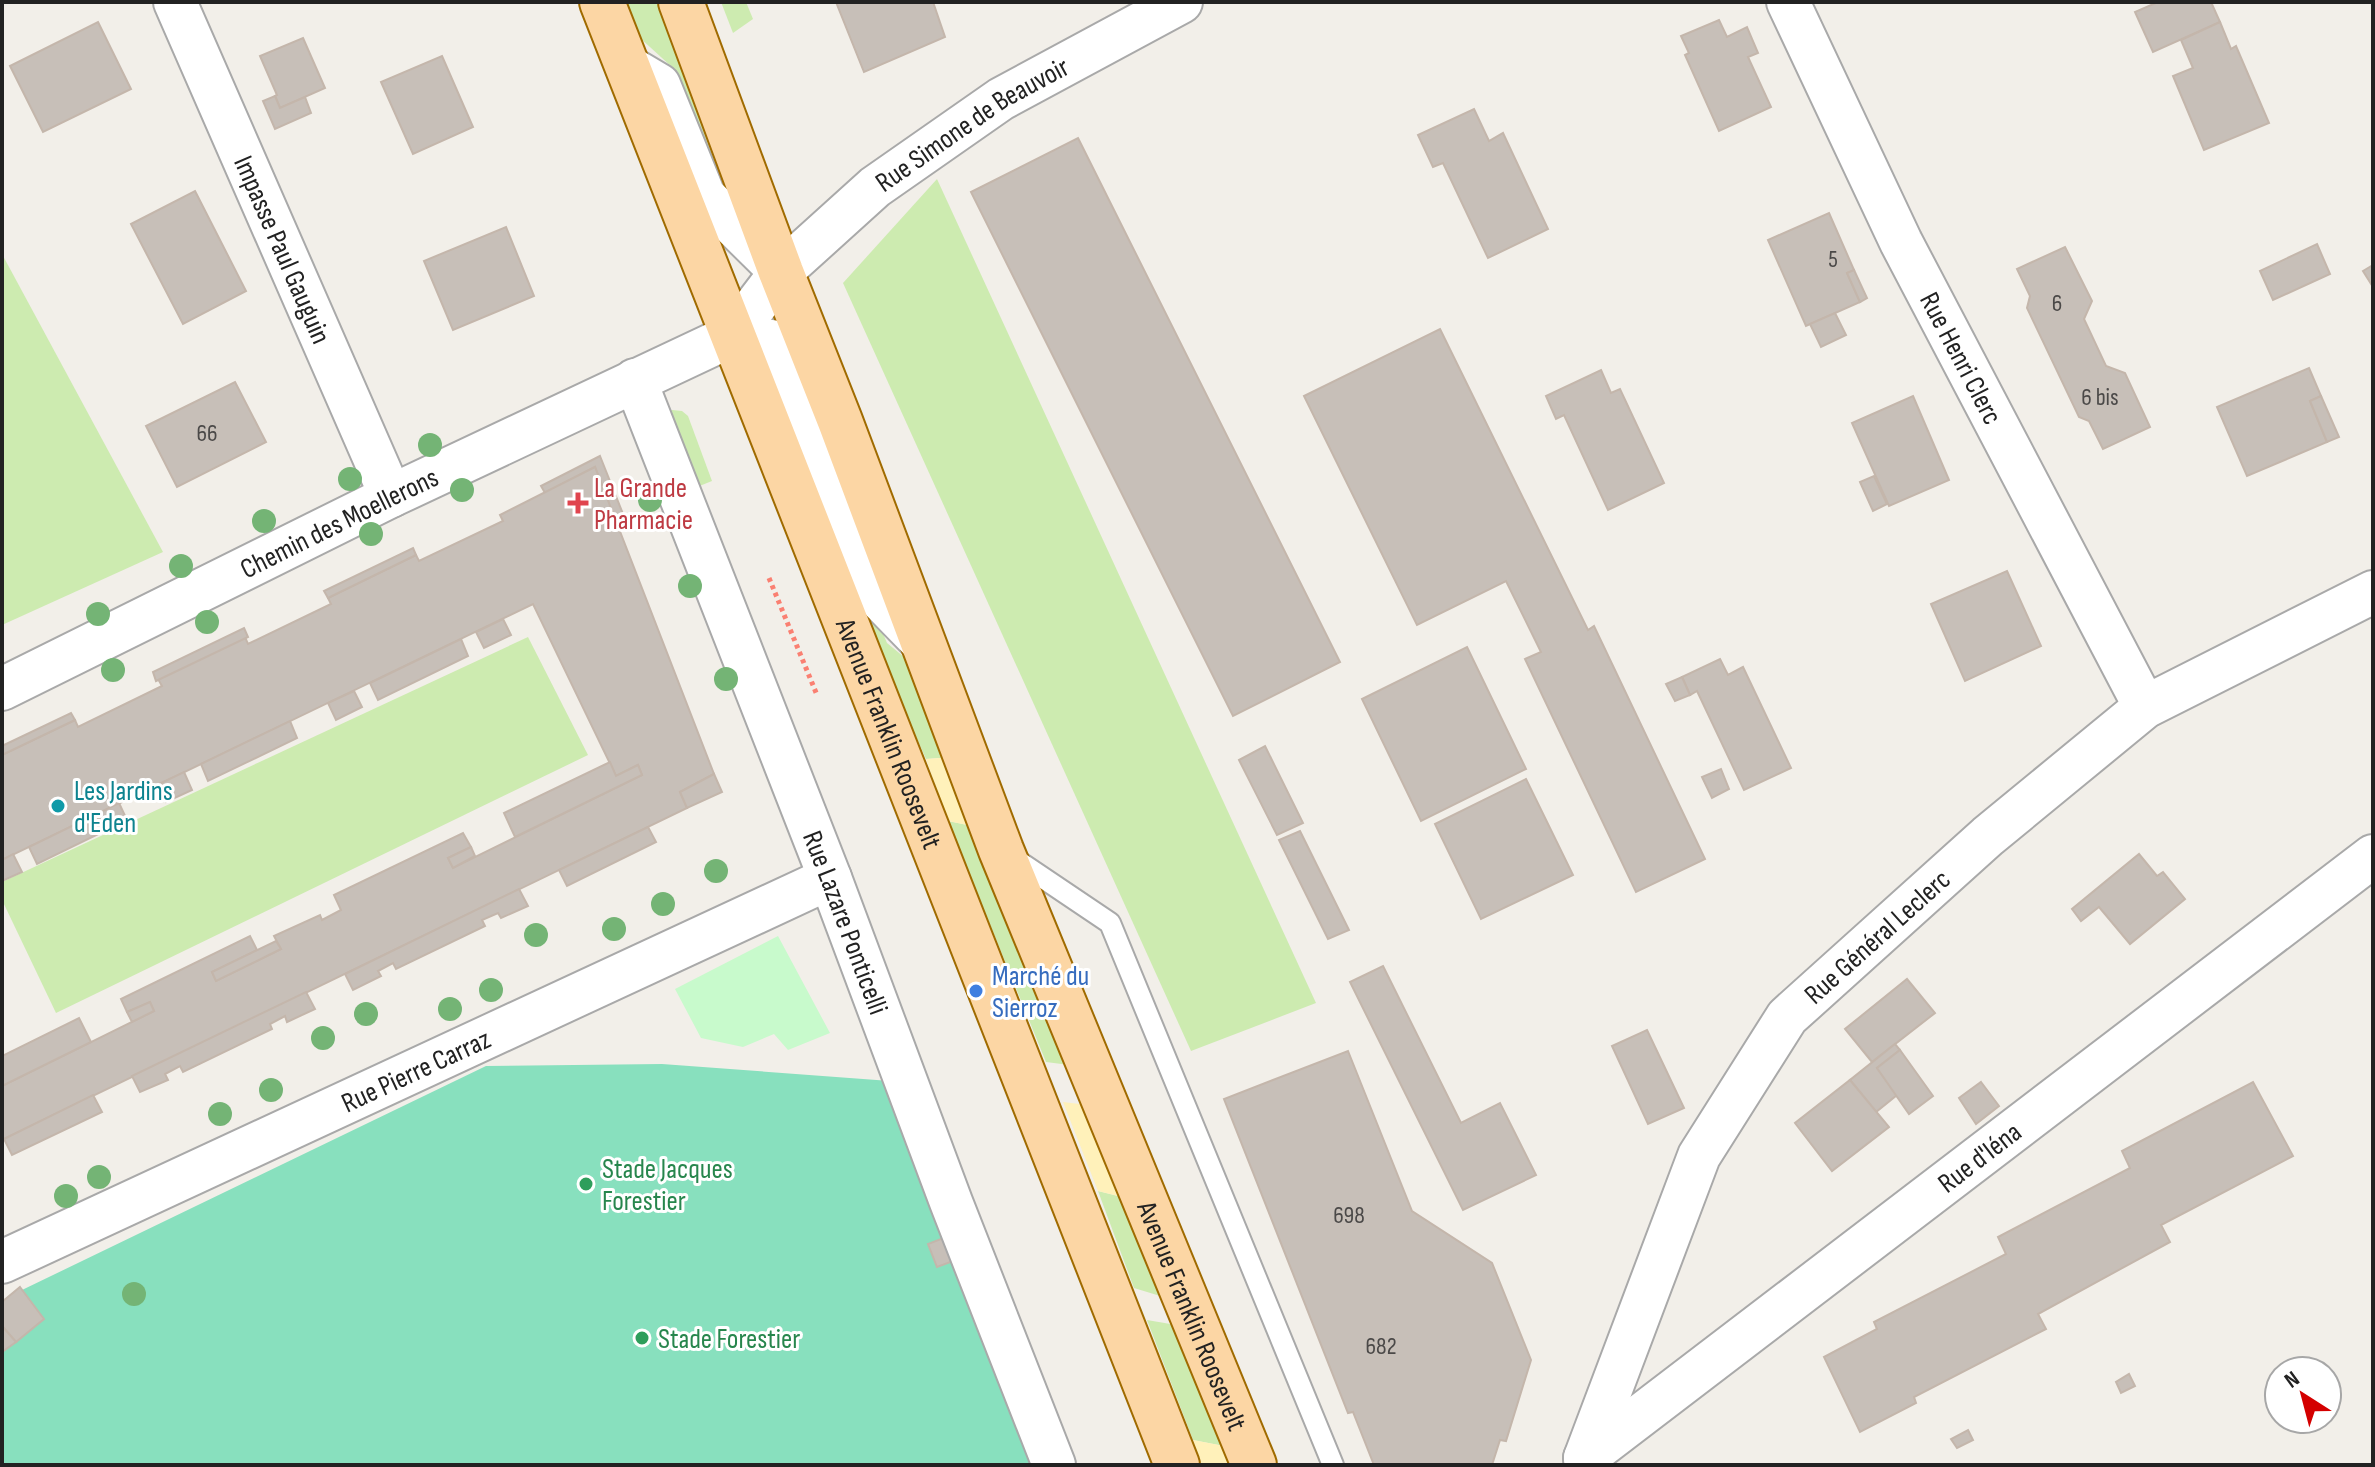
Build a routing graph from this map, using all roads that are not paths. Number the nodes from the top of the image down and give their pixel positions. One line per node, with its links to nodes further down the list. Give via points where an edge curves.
1 (175, 2): 10 (street, Impasse Paul Gauguin)
2 (602, 2): 6 (main road, Avenue Franklin Roosevelt)
3 (681, 2): 7 (main road, Avenue Franklin Roosevelt)
4 (1181, 2): 7 (street, Rue Simone de Beauvoir, via 1001,99 875,187)
5 (1788, 2): 14 (street, Rue Henri Clerc, via 1901,242)
6 (627, 66): 7 (street, via 659,85 704,196); 8 (main road, Avenue Franklin Roosevelt)
7 (781, 272): 8 (street, Rue Simone de Beauvoir); 12 (main road, Avenue Franklin Roosevelt)
8 (733, 335): 9 (street, Chemin des Moellerons); 12 (street, via 777,342 882,601); 21 (main road, Avenue Franklin Roosevelt)
9 (635, 380): 10 (street, Chemin des Moellerons); 17 (street, Rue Lazare Ponticelli)
10 (391, 496): 13 (street, Chemin des Moellerons)
11 (2368, 607): 14 (street, Rue Général Leclerc)
12 (923, 643): 15 (main road, Avenue Franklin Roosevelt)
13 (2, 689)
14 (2145, 707): 19 (street, Rue Général Leclerc, via 1988,836 1787,1017 1699,1156)
15 (1001, 850): 22 (main road, Avenue Franklin Roosevelt); 23 (lane, via 1110,923)
16 (2367, 862): 19 (street, Rue d'Iéna)
17 (830, 878): 18 (street, Rue Pierre Carraz); 20 (street, Rue Lazare Ponticelli)
18 (2, 1262)
19 (1584, 1463)
20 (1054, 1465)
21 (1177, 1465)
22 (1254, 1465)
23 (1333, 1465)

